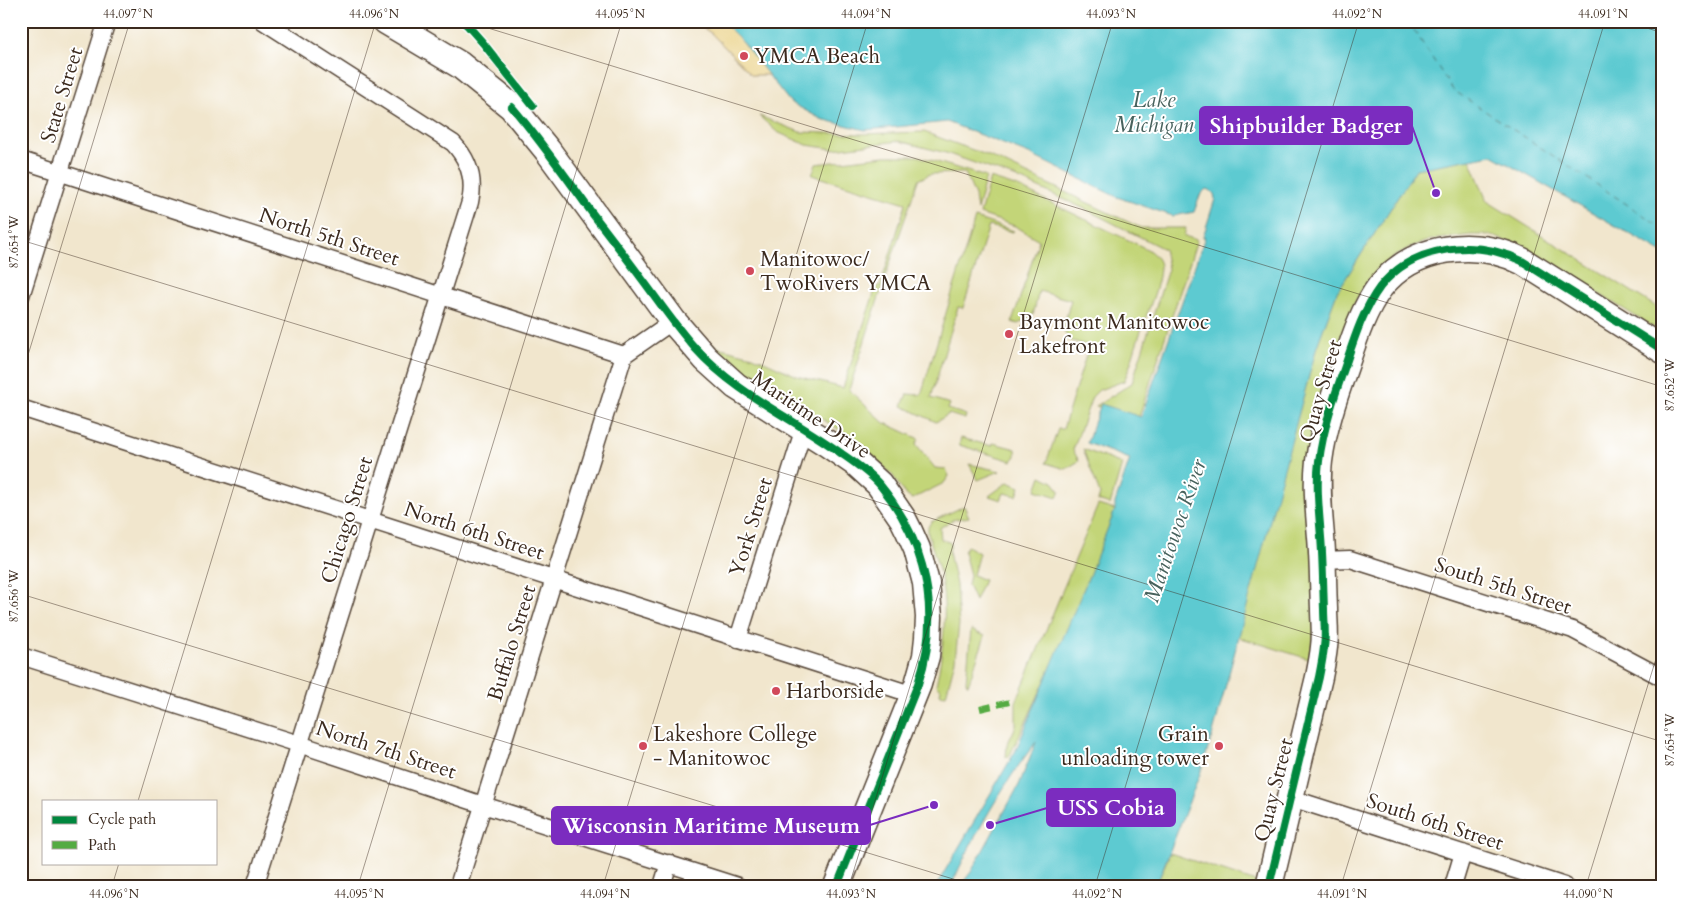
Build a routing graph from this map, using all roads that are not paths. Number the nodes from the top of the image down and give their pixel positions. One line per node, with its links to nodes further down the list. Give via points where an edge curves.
1 (107, 21): 5 (street, State Street)
2 (263, 21): 6 (street, Chicago Street, via 453,143 463,156 471,177 472,191)
3 (386, 21): 8 (main road, Maritime Drive, via 460,65 512,107)
4 (21, 160): 5 (street, North 5th Street)
5 (60, 172): 6 (street, North 5th Street); 7 (street, State Street)
6 (440, 295): 10 (street, North 5th Street); 13 (street, Chicago Street)
7 (21, 296)
8 (673, 321): 10 (street); 12 (main road, Maritime Drive, via 706,359 736,386)
9 (1663, 350): 14 (main road, Quay Street, via 1511,256 1481,249 1443,249 1407,262 1380,287 1367,309 1330,410 1319,462)
10 (624, 355): 15 (street, Buffalo Street)
11 (21, 408): 13 (street, North 6th Street)
12 (804, 428): 16 (street, York Street); 19 (main road, Maritime Drive, via 857,464 879,484 903,519 918,550 926,583 929,628 924,665)
13 (370, 520): 15 (street, North 6th Street); 20 (street, Chicago Street)
14 (1322, 560): 18 (street, South 5th Street, via 1350,560 1573,630); 21 (main road, Quay Street, via 1325,645)
15 (554, 580): 16 (street, North 6th Street); 22 (street, Buffalo Street)
16 (738, 638): 19 (street, North 6th Street)
17 (21, 656): 20 (street, North 7th Street)
18 (1663, 678)
19 (914, 695): 29 (main road, Maritime Drive)
20 (299, 744): 22 (street, North 7th Street); 25 (street, Chicago Street)
21 (1291, 798): 23 (street, South 6th Street); 30 (main road, Quay Street)
22 (484, 805): 24 (street, North 7th Street); 26 (street, Buffalo Street)
23 (1463, 853): 31 (street); 32 (street, South 6th Street)
24 (669, 864): 27 (street); 28 (street, North 7th Street)
25 (255, 886)
26 (458, 886)
27 (662, 886)
28 (738, 886)
29 (837, 886)
30 (1269, 886)
31 (1453, 886)
32 (1565, 886)

